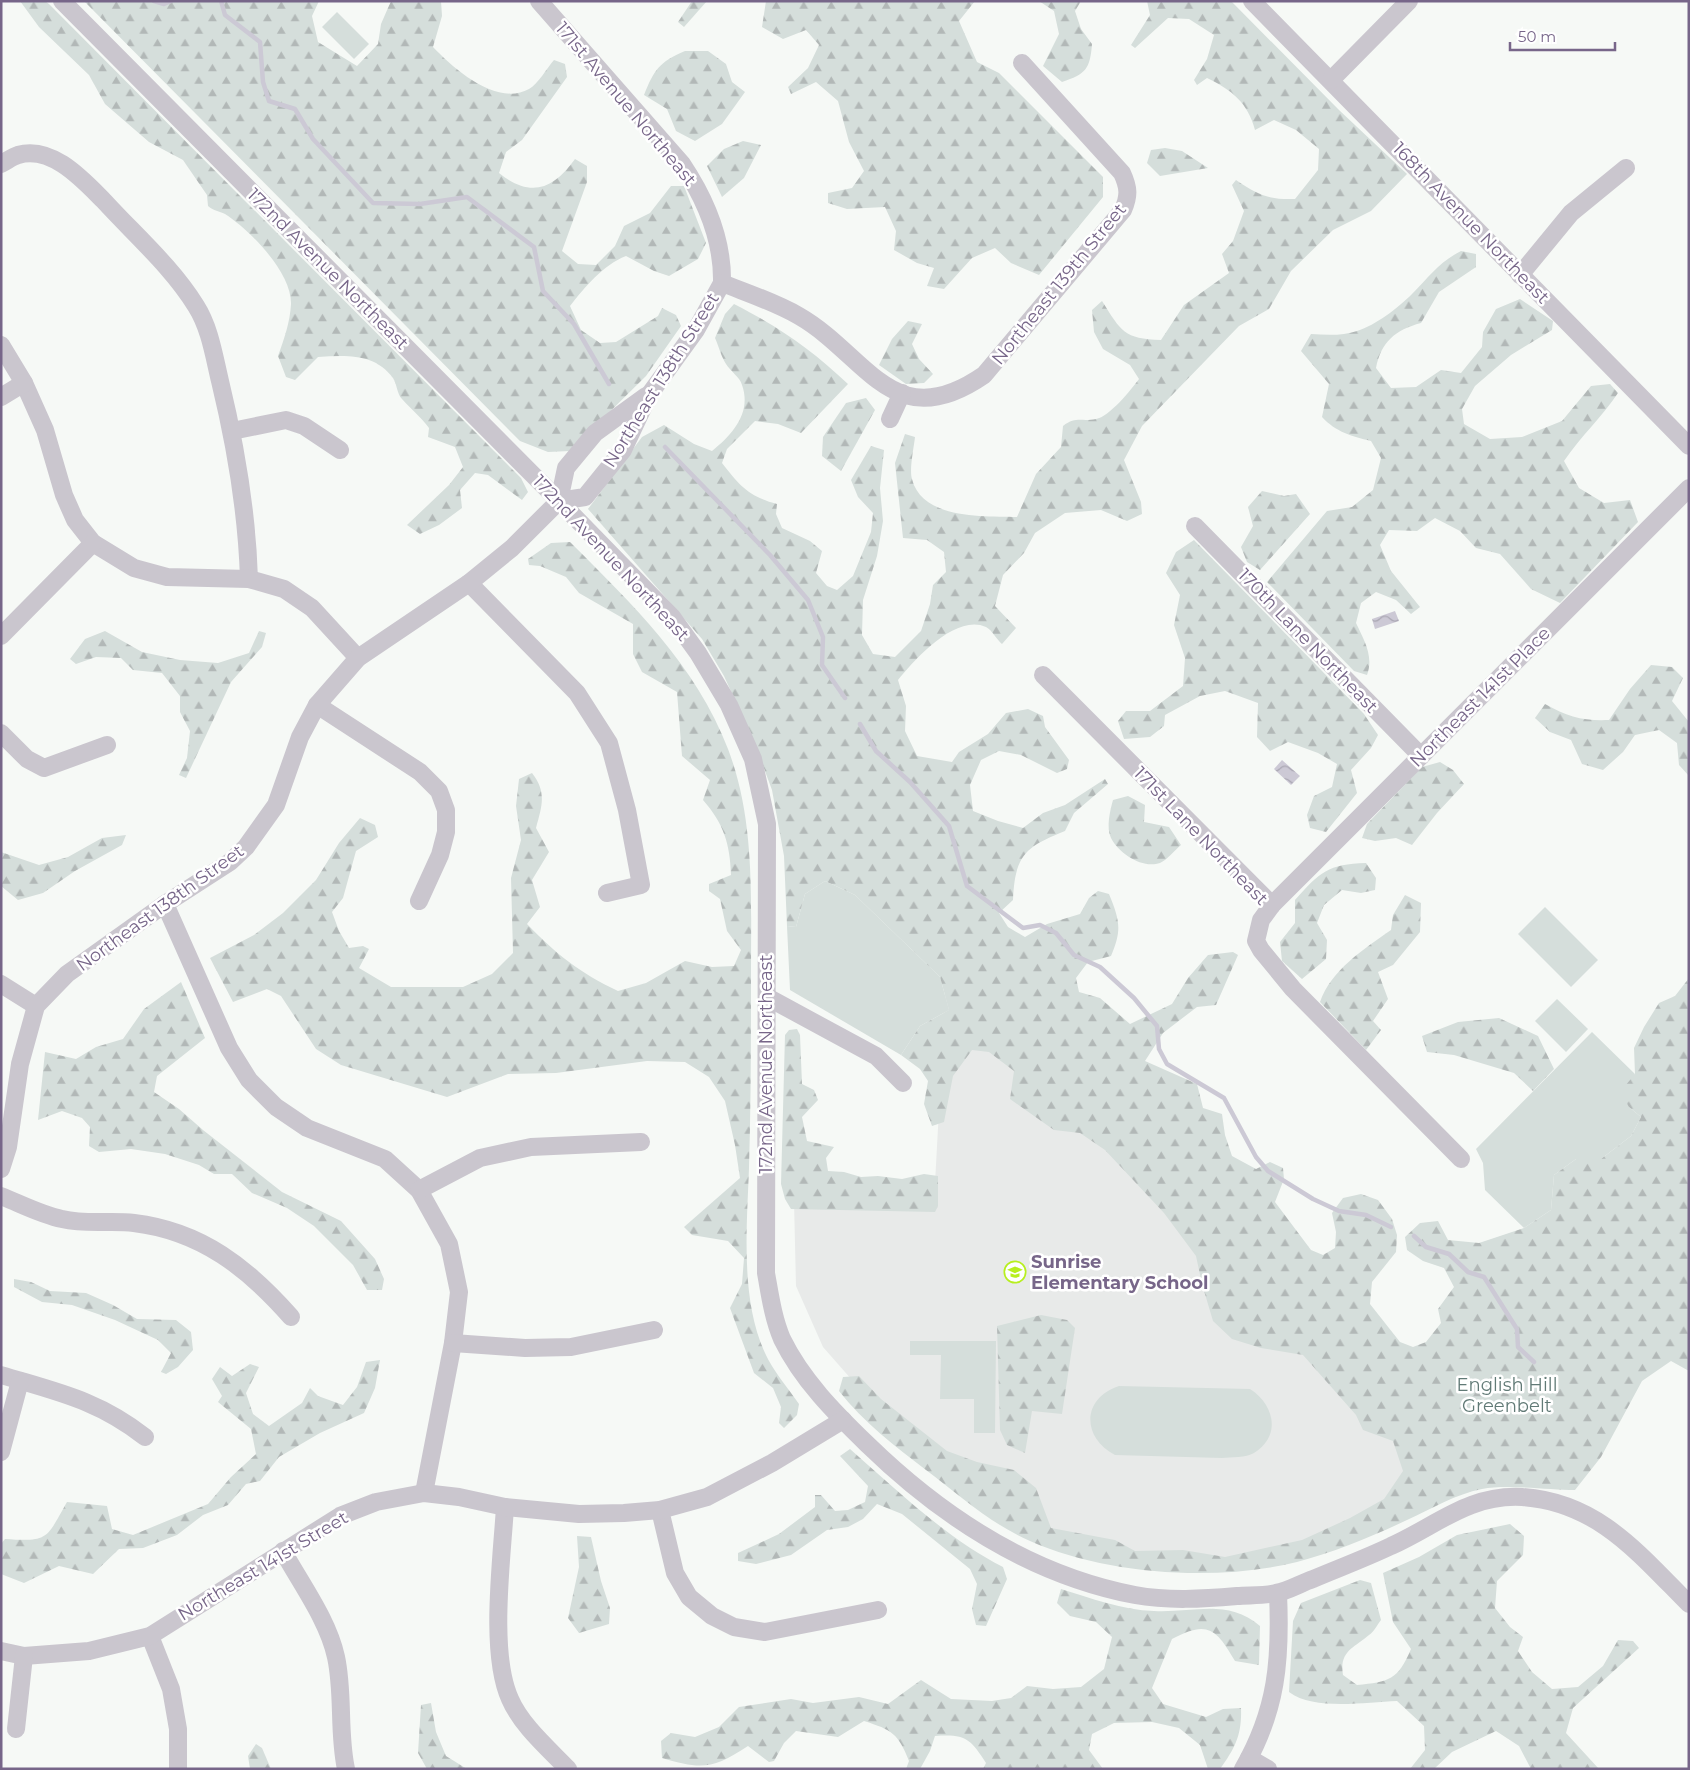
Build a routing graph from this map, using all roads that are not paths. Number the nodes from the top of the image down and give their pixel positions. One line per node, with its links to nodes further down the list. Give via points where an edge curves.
1 (62, 1): 21 (street, 172nd Avenue Northeast)
2 (539, 1): 10 (street, 171st Avenue Northeast, via 682,164 707,208 722,262)
3 (1252, 1): 6 (street, 168th Avenue Northeast)
4 (1409, 1): 6 (street)
5 (1022, 63): 13 (street, Northeast 139th Street, via 1122,173 1128,185 1128,197 1123,210 984,376 962,390 942,397)
6 (1330, 80): 9 (street, 168th Avenue Northeast)
7 (1, 164): 17 (street, via 19,155 43,155 60,162 92,189 182,284 198,308 210,338)
8 (1626, 168): 9 (street, via 1571,213)
9 (1520, 275): 18 (street, 168th Avenue Northeast)
10 (722, 283): 13 (street, via 799,316 831,339 869,375 893,391); 14 (street, Northeast 138th Street, via 696,330)
11 (1, 345): 12 (street)
12 (24, 382): 15 (street); 23 (street, via 45,430 64,495 75,520)
13 (902, 393): 16 (street)
14 (649, 395): 21 (street, via 596,433 566,468); 21 (street, Northeast 138th Street, via 623,450 585,497)
15 (1, 397)
16 (890, 419)
17 (232, 431): 19 (street, via 286,420 304,426); 24 (street, via 248,535)
18 (1689, 446)
19 (340, 450)
20 (1689, 488): 32 (street, Northeast 141st Place)
21 (559, 501): 25 (street, Northeast 138th Street, via 512,548); 38 (street, 172nd Avenue Northeast, via 677,624 729,705 753,759 768,824)
22 (1195, 526): 32 (street, 170th Lane Northeast)
23 (93, 543): 24 (street, via 134,568 167,577); 26 (street)
24 (249, 580): 27 (street, via 284,589 312,608)
25 (469, 583): 27 (street, Northeast 138th Street); 33 (street, via 577,693 609,743 628,810 640,885)
26 (1, 636)
27 (358, 658): 29 (street, Northeast 138th Street)
28 (1043, 675): 36 (street, 171st Lane Northeast)
29 (316, 706): 34 (street, via 420,772 439,791 446,810 446,832 440,855); 35 (street, Northeast 138th Street, via 300,737 276,805 261,829 230,862)
30 (1, 733): 31 (street, via 27,759 44,768)
31 (107, 745)
32 (1421, 756): 36 (street, Northeast 141st Place)
33 (607, 893)
34 (419, 901)
35 (165, 904): 39 (street, Northeast 138th Street, via 67,974); 44 (street, via 229,1048 249,1080 276,1107 308,1128 385,1159)
36 (1272, 905): 42 (street, 171st Lane Northeast, via 1262,920 1256,941 1261,950 1298,994)
37 (1, 984): 39 (street)
38 (767, 997): 40 (street, via 876,1056); 51 (street, 172nd Avenue Northeast, via 768,1282 783,1340 811,1385)
39 (36, 1006): 43 (street, Northeast 138th Street, via 20,1064 8,1147)
40 (903, 1083)
41 (642, 1142): 44 (street, via 531,1147 480,1158)
42 (1461, 1159)
43 (1, 1169)
44 (419, 1190): 48 (street, via 449,1244 457,1271 459,1292)
45 (1, 1196): 46 (street, via 60,1219 89,1224 133,1222 173,1230 234,1262 264,1286)
46 (291, 1317)
47 (654, 1330): 48 (street, via 571,1347 524,1348)
48 (453, 1343): 54 (street)
49 (1, 1375): 50 (street)
50 (20, 1381): 52 (street, via 87,1401 122,1419); 53 (street)
51 (843, 1420): 56 (street, Northeast 141st Street, via 772,1463 706,1497); 58 (street, 172nd Avenue Northeast, via 924,1494 983,1537 1077,1579 1136,1595 1195,1600)
52 (145, 1437)
53 (1, 1452)
54 (424, 1493): 55 (street, Northeast 141st Street); 57 (street, Northeast 141st Street, via 376,1502 340,1516)
55 (505, 1507): 56 (street, Northeast 141st Street, via 579,1514); 68 (street, via 499,1612 501,1667 510,1699 533,1733)
56 (660, 1510): 60 (street, via 675,1573 689,1597 712,1616 734,1627 765,1632)
57 (283, 1551): 61 (street, Northeast 141st Street); 67 (street, via 329,1634 336,1658)
58 (1278, 1593): 59 (street, 172nd Avenue Northeast, via 1394,1545 1472,1503 1522,1497 1576,1509 1604,1524 1631,1545); 65 (street, via 1280,1643 1275,1682 1268,1716)
59 (1689, 1604)
60 (878, 1610)
61 (150, 1636): 63 (street, Northeast 141st Street, via 89,1651); 66 (street, via 170,1689 178,1729)
62 (1, 1651): 63 (street, Northeast 141st Street)
63 (24, 1656): 64 (street)
64 (16, 1729)
65 (1246, 1763): 69 (street)
66 (178, 1769)
67 (346, 1769)
68 (568, 1769)
69 (1268, 1769)

